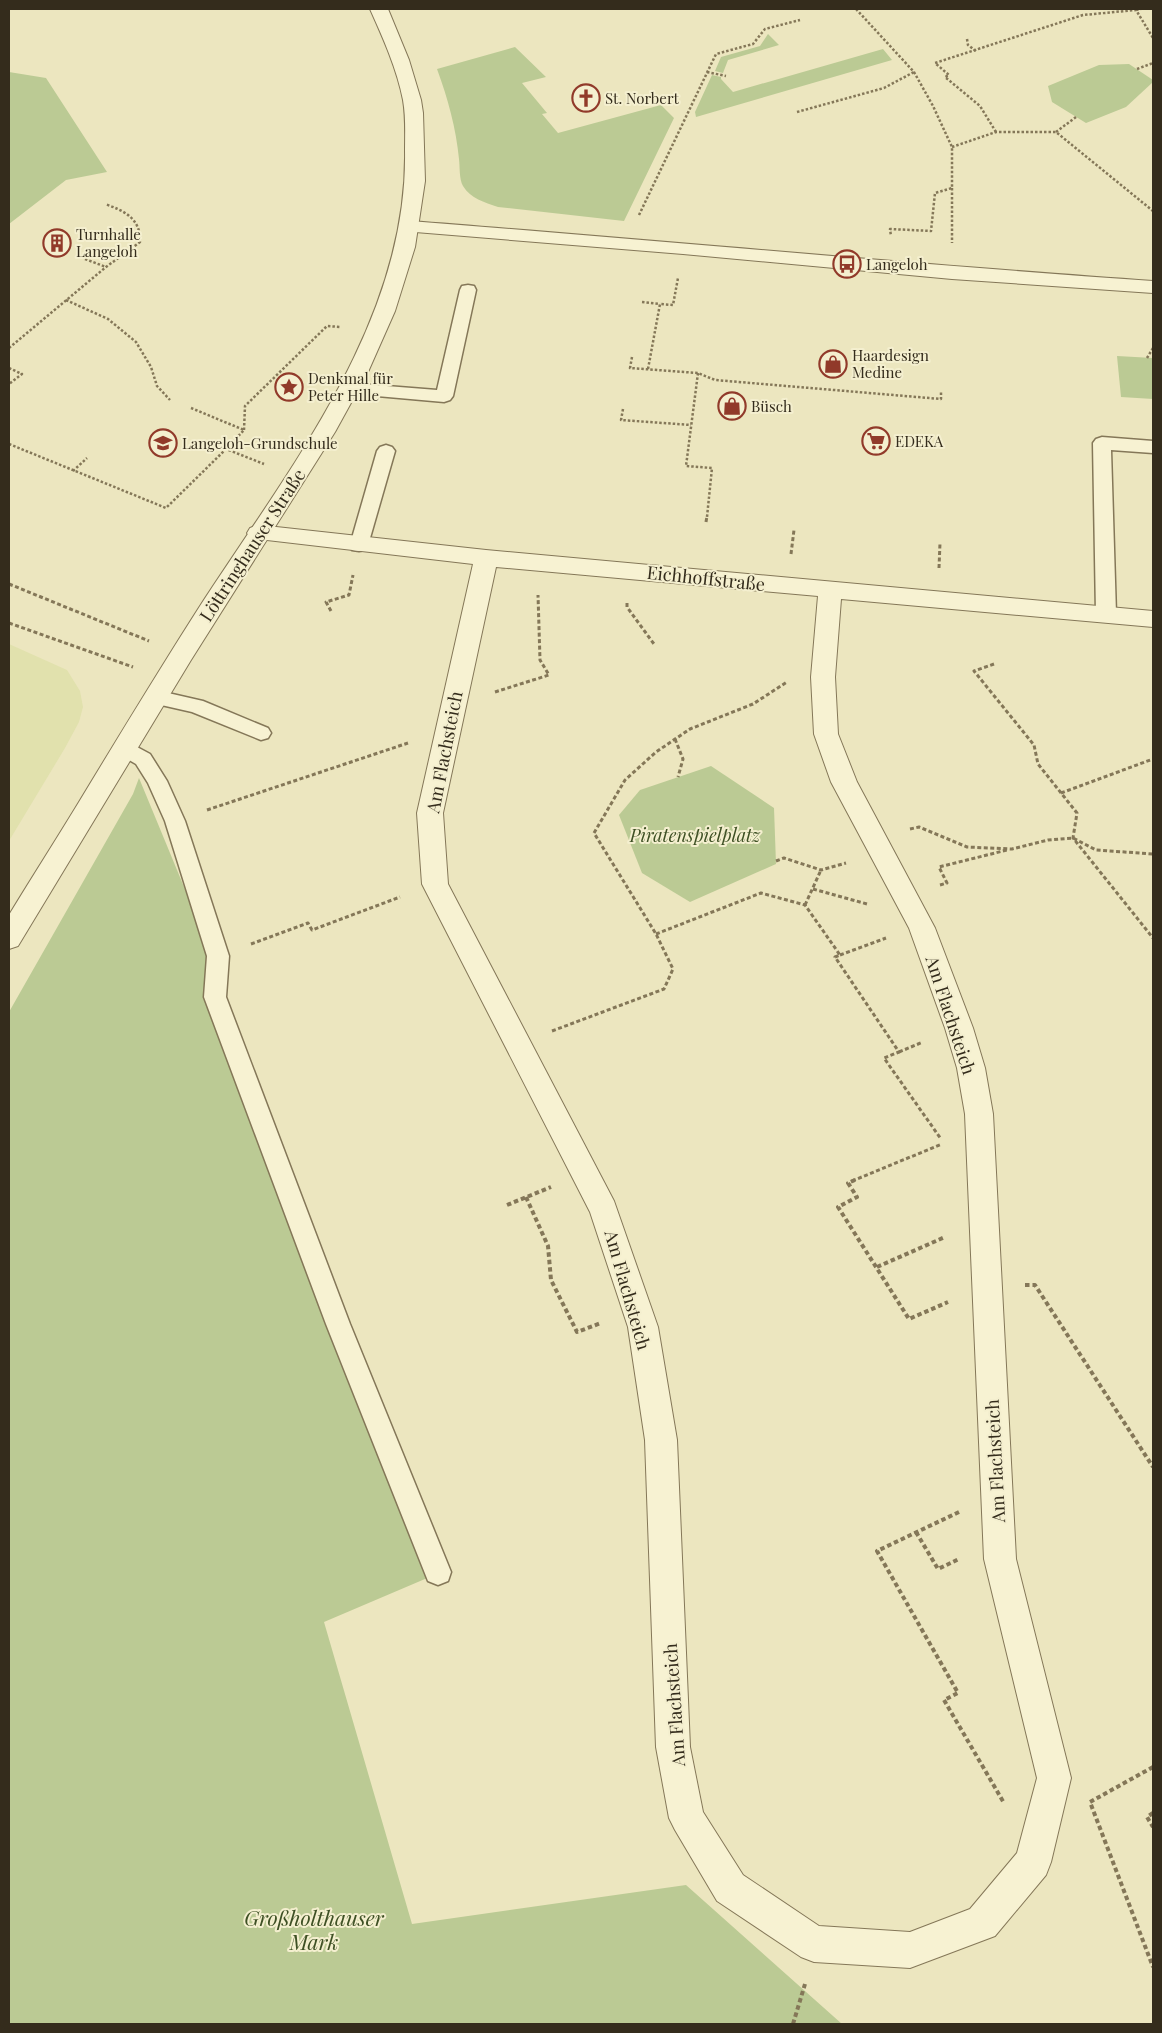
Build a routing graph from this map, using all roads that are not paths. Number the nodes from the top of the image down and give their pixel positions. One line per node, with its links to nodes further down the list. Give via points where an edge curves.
1 (380, 9): 2 (street, Löttringhauser Straße, via 414,112 415,181)
2 (410, 227): 3 (street); 5 (street, Löttringhauser Straße, via 379,330)
3 (1153, 287)
4 (468, 290): 5 (lane, via 444,396)
5 (349, 389): 8 (street, Löttringhauser Straße)
6 (1153, 447): 12 (lane, via 1102,443)
7 (386, 451): 9 (lane)
8 (258, 533): 9 (street, Eichhoffstraße); 14 (street, Löttringhauser Straße)
9 (359, 545): 10 (street, Eichhoffstraße)
10 (486, 558): 11 (street, Eichhoffstraße); 11 (street, Am Flachsteich, via 430,813 435,884 604,1210 643,1327 662,1440 673,1747 687,1818 730,1888 814,1944 910,1950 982,1924 1033,1862 1054,1778 1000,1559 978,1114 971,1068 922,928 844,782 826,734 823,677)
11 (830, 590): 12 (street, Eichhoffstraße)
12 (1106, 614): 13 (street, Eichhoffstraße)
13 (1153, 619)
14 (161, 688): 15 (lane); 16 (street, Löttringhauser Straße)
15 (261, 733)
16 (124, 748): 17 (street, Löttringhauser Straße); 18 (lane, via 143,759 175,821 218,956 215,997 338,1324)
17 (9, 938)
18 (438, 1572)

